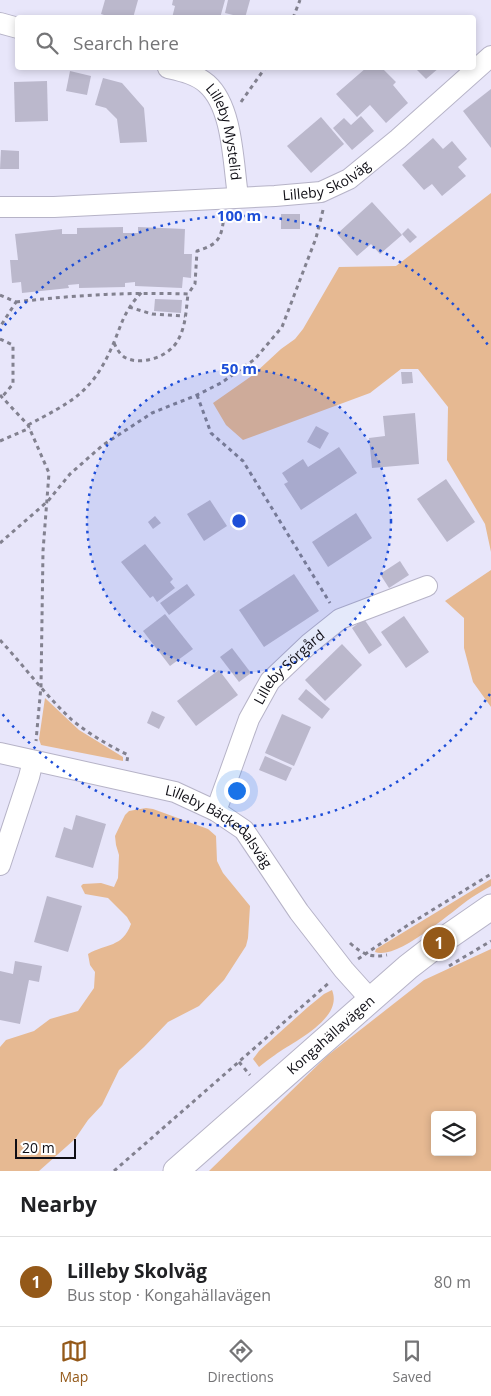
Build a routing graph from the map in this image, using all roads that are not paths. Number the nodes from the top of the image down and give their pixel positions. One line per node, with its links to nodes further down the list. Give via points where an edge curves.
1 (0, 24): 2 (street)
2 (15, 27)
3 (491, 56): 4 (street, Lilleby Skolväg)
4 (476, 69)
5 (177, 70): 7 (street, Lilleby Mystelid, via 190,73 206,83 225,110)
6 (475, 70): 7 (street, Lilleby Skolväg, via 349,179 321,192)
7 (232, 197): 8 (street, Lilleby Skolväg)
8 (0, 207)
9 (427, 586): 12 (street, Lilleby Sörgård, via 340,619 270,681 249,719)
10 (0, 753): 11 (street, Lilleby Bäckedalsväg)
11 (32, 761): 12 (street, Lilleby Bäckedalsväg, via 175,792); 13 (street)
12 (216, 811): 15 (street, Lilleby Bäckedalsväg, via 244,830 299,912)
13 (0, 864)
14 (491, 907): 15 (street, Kongahällavägen, via 432,949)
15 (371, 1000): 16 (street, Kongahällavägen)
16 (176, 1171)

